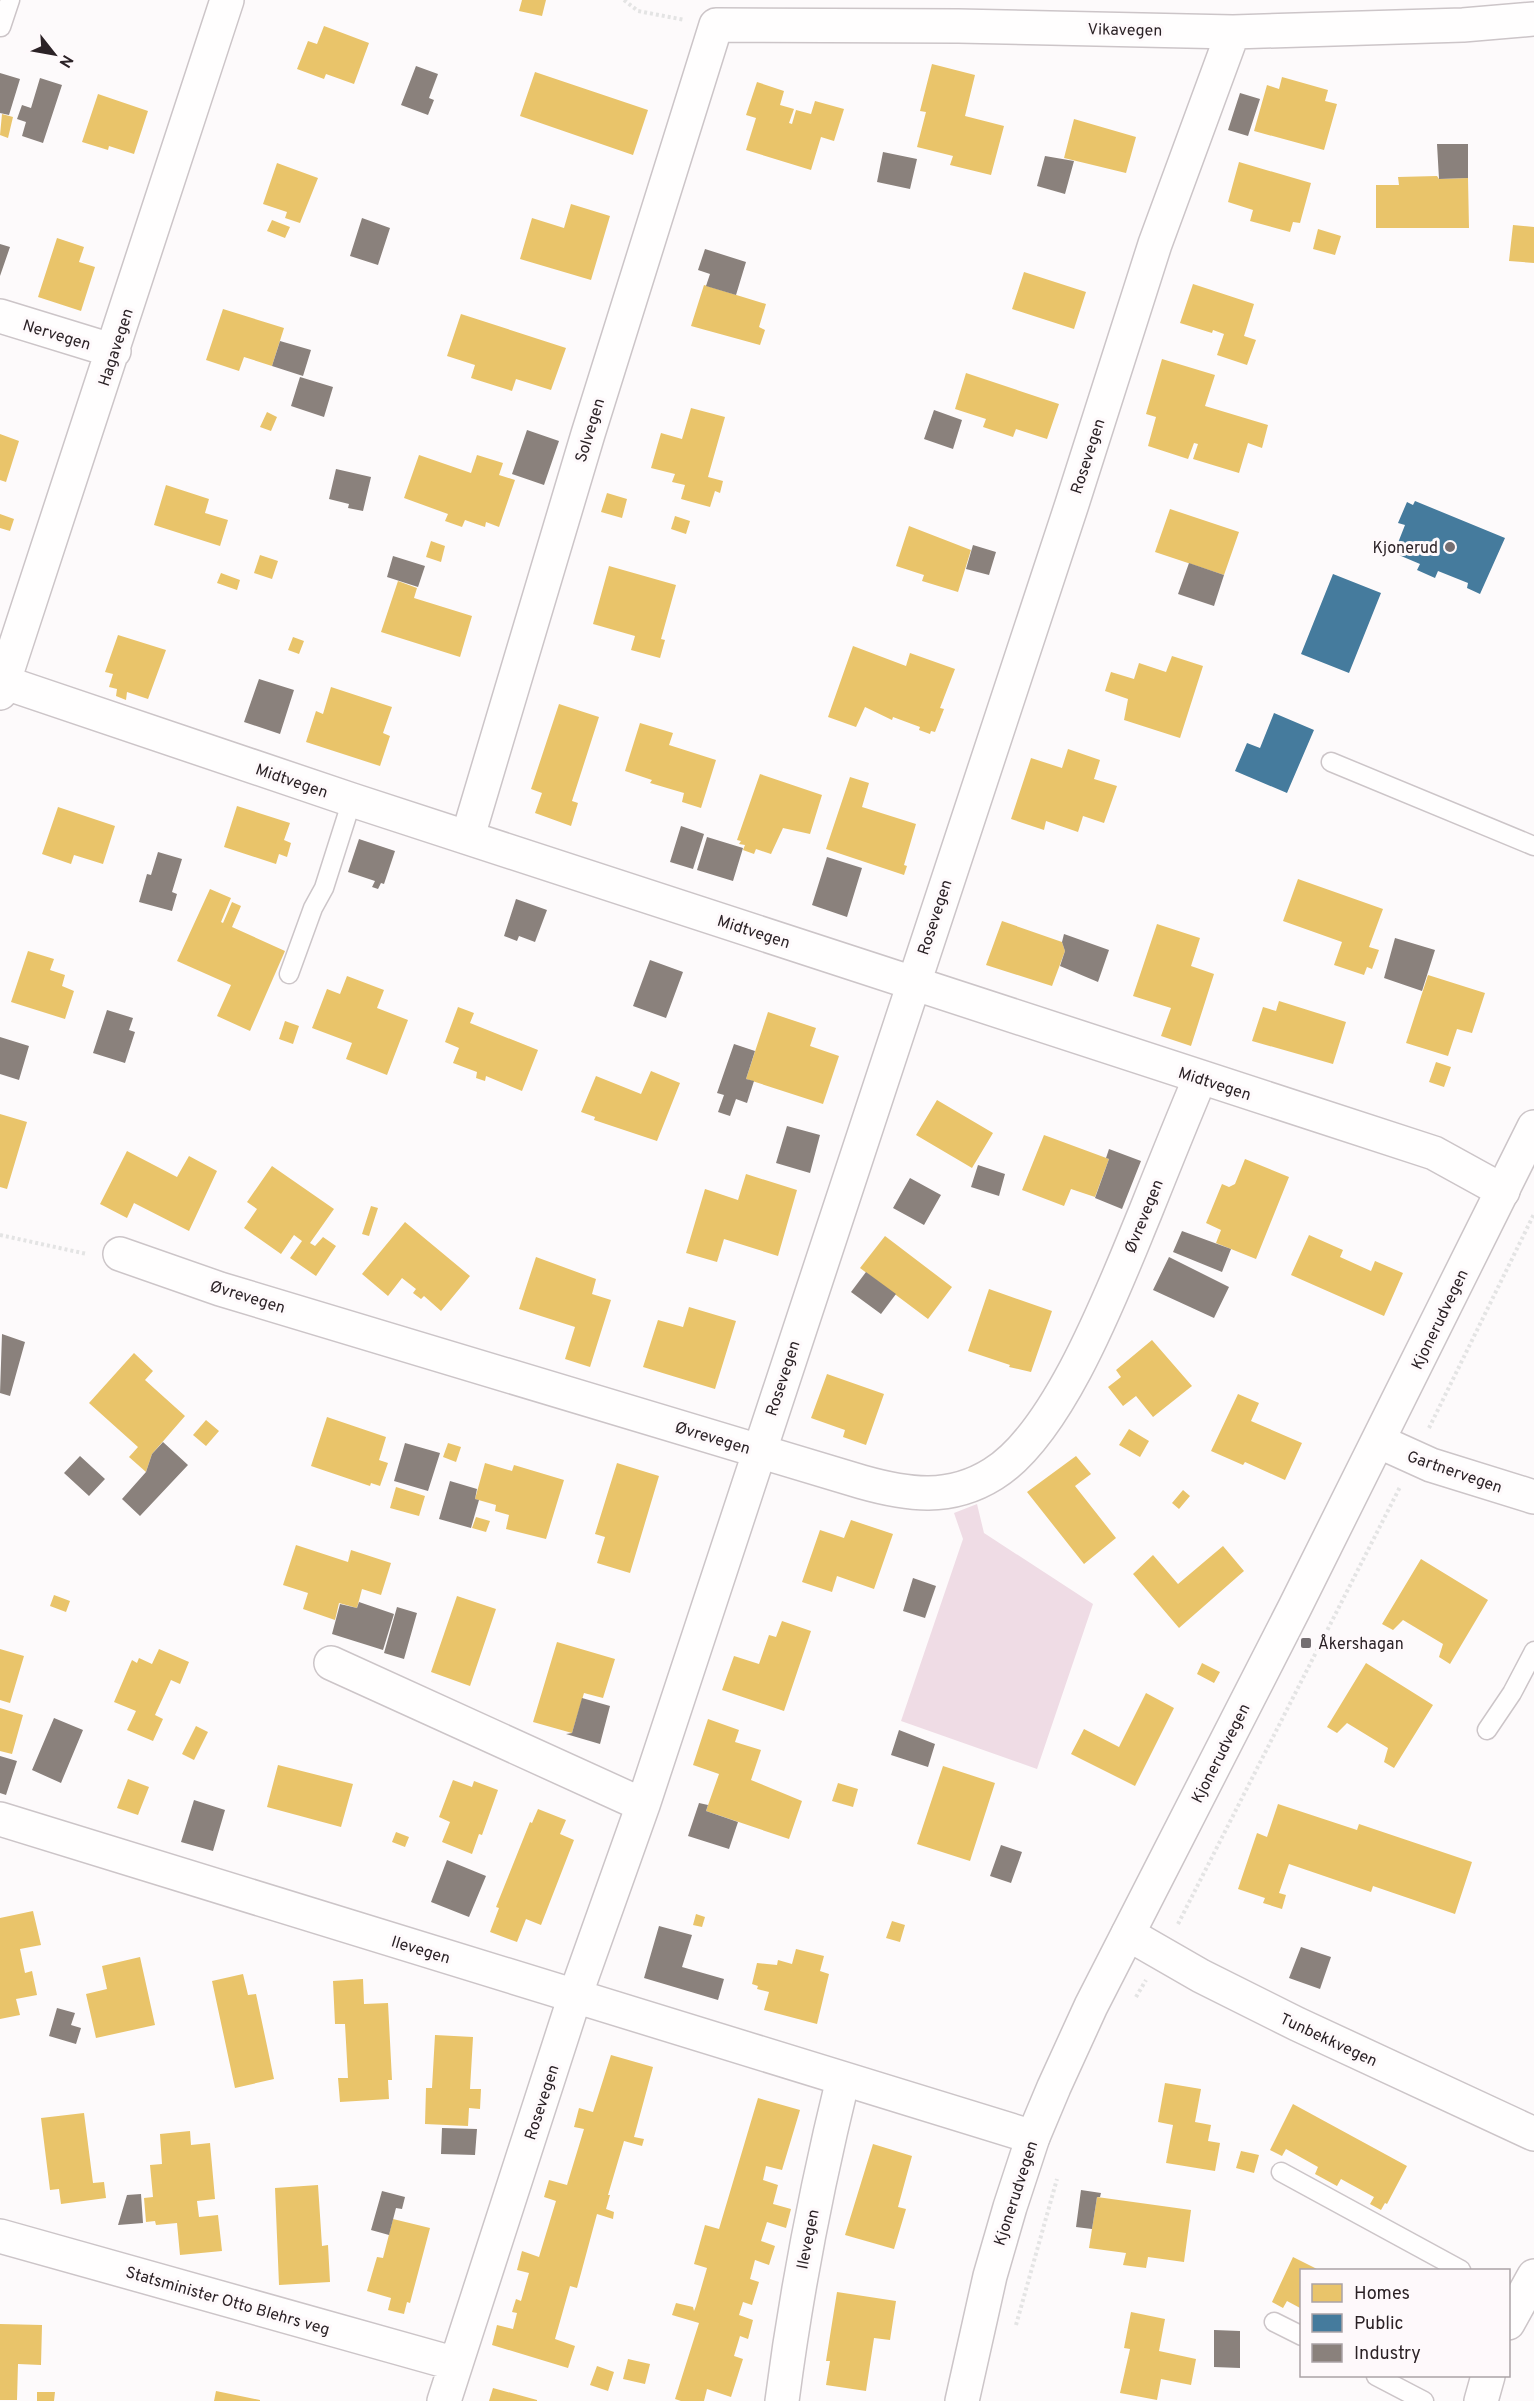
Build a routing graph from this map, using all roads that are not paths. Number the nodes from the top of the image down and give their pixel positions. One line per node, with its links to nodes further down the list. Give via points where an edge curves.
1 (9, 0): 6 (lane)
2 (227, 0): 9 (street, Hagavegen)
3 (1462, 12): 4 (street, Vikavegen); 7 (street, Vikavegen)
4 (1534, 19)
5 (716, 25): 7 (street, Vikavegen); 13 (street, Solvegen, via 591,423)
6 (1, 27)
7 (1233, 32): 16 (street, Rosevegen, via 1155,244)
8 (0, 316): 9 (street, Nervegen)
9 (114, 351): 10 (street, Hagavegen)
10 (1, 686): 12 (street, Midtvegen)
11 (1331, 762): 14 (lane)
12 (352, 800): 13 (street, Midtvegen); 15 (lane, via 324,888)
13 (468, 836): 16 (street, Midtvegen)
14 (1534, 846)
15 (289, 974)
16 (912, 984): 17 (street, Midtvegen); 22 (street, Rosevegen)
17 (1200, 1078): 19 (street, Midtvegen, via 1434,1153); 22 (street, Øvrevegen, via 1083,1353 1041,1424 1006,1464 963,1489 913,1494)
18 (1534, 1127): 19 (street, Kjonerudvegen)
19 (1503, 1191): 21 (street, Kjonerudvegen)
20 (120, 1254): 22 (street, Øvrevegen, via 220,1289)
21 (1378, 1441): 23 (street, Gartnervegen, via 1431,1465); 29 (street, Kjonerudvegen)
22 (758, 1451): 27 (street, Rosevegen)
23 (1534, 1497)
24 (1534, 1651): 26 (lane)
25 (331, 1662): 27 (street)
26 (1487, 1730)
27 (643, 1805): 30 (street, Rosevegen)
28 (0, 1819): 30 (street, Ilevegen)
29 (1128, 1934): 32 (street, Tunbekkvegen, via 1297,2025); 33 (street, Kjonerudvegen)
30 (575, 1996): 31 (street, Ilevegen); 39 (street, Rosevegen)
31 (843, 2079): 33 (street, Ilevegen); 43 (street, Ilevegen, via 808,2234)
32 (1534, 2134)
33 (1033, 2137): 44 (street, Kjonerudvegen, via 990,2276)
34 (1281, 2172): 36 (lane)
35 (0, 2236): 39 (street, Statsminister Otto Blehrs veg)
36 (1457, 2269)
37 (1275, 2322): 38 (lane)
38 (1300, 2335)
39 (456, 2364): 42 (street, Rosevegen)
40 (1378, 2377): 45 (lane)
41 (1488, 2377): 46 (street)
42 (444, 2401)
43 (782, 2401)
44 (962, 2401)
45 (1424, 2401)
46 (1481, 2401)

